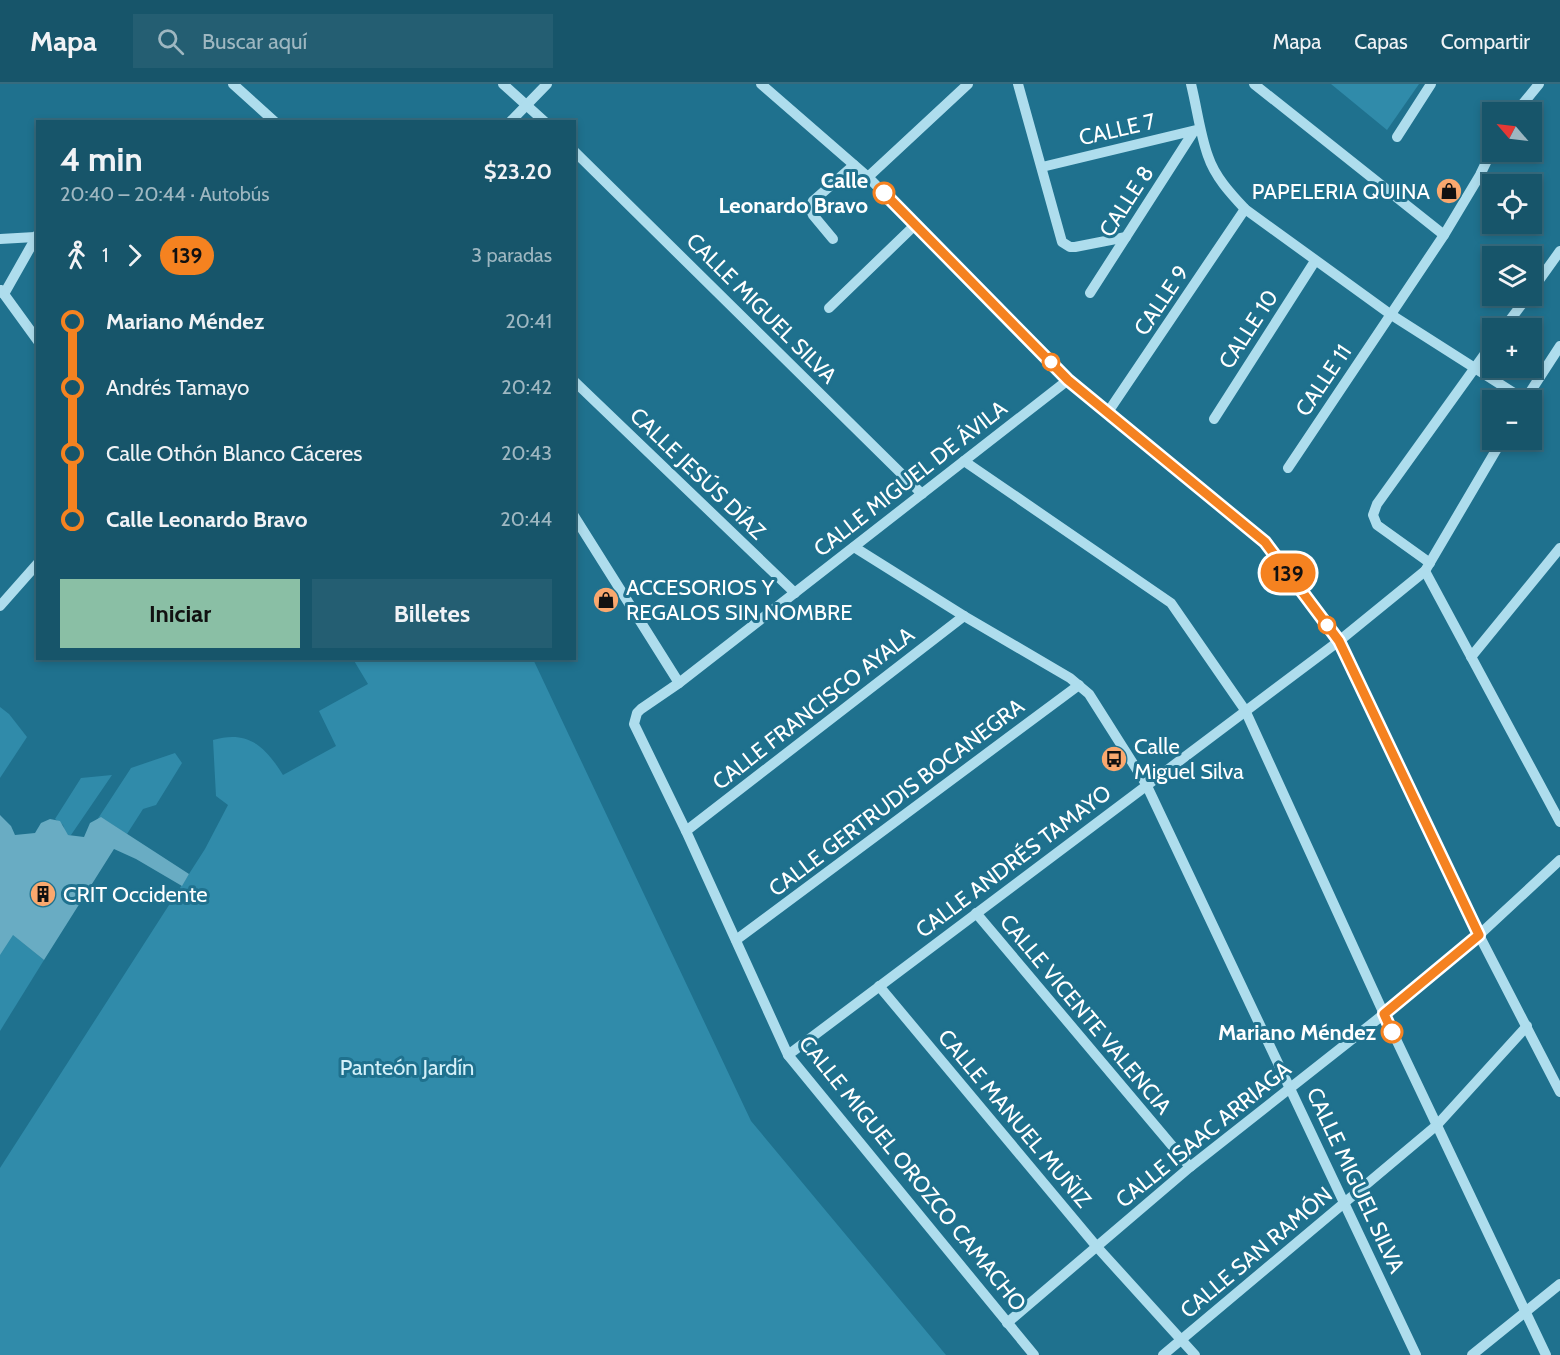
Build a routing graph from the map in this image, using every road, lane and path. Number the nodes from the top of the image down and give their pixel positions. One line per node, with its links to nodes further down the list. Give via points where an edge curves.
1 (233, 84): 13 (street)
2 (503, 84): 12 (street)
3 (547, 84): 12 (street)
4 (761, 84): 20 (street)
5 (968, 84): 22 (street)
6 (1018, 84): 21 (street)
7 (1191, 84): 16 (street)
8 (1254, 84): 26 (street)
9 (1431, 84): 17 (street)
10 (1539, 84): 11 (street)
11 (1524, 102)
12 (528, 104): 14 (street); 15 (street)
13 (273, 120)
14 (512, 120)
15 (543, 120)
16 (1198, 130): 21 (street, CALLE 7); 23 (street, via 1217,174); 27 (street, CALLE 8)
17 (1397, 137)
18 (576, 153): 50 (street, CALLE MIGUEL SILVA)
19 (1486, 162): 26 (street, CALLE 11)
20 (855, 165): 22 (street); 28 (street, via 810,208)
21 (1042, 167): 27 (street, via 1060,237 1066,245 1075,247)
22 (868, 177): 24 (street)
23 (1245, 209): 31 (street); 45 (street, CALLE 9)
24 (915, 225): 35 (street); 41 (street)
25 (36, 235): 29 (street); 33 (street)
26 (1444, 235): 36 (street, CALLE 11)
27 (1126, 237): 34 (street, CALLE 8)
28 (833, 238)
29 (0, 239)
30 (1560, 251): 32 (street)
31 (1315, 261): 36 (street); 46 (street, CALLE 10)
32 (1542, 276)
33 (2, 291): 37 (street)
34 (1090, 293)
35 (830, 308)
36 (1390, 314): 40 (street); 49 (street, CALLE 11)
37 (36, 338)
38 (1560, 346): 44 (street)
39 (1482, 358): 40 (street)
40 (1474, 369): 43 (street); 55 (street, via 1373,515 1377,525)
41 (1068, 380): 45 (street); 48 (street, CALLE MIGUEL DE ÁVILA)
42 (576, 383): 56 (street, CALLE JESÚS DÍAZ)
43 (1509, 390)
44 (1531, 390)
45 (1108, 412): 59 (street, via 1265,542)
46 (1214, 419)
47 (1496, 450): 55 (street, CALLE ANDRÉS TAMAYO)
48 (964, 461): 50 (street, CALLE MIGUEL DE ÁVILA); 63 (street, via 1171,603)
49 (1288, 468)
50 (922, 494): 52 (street, CALLE MIGUEL DE ÁVILA)
51 (576, 519): 61 (street)
52 (854, 547): 56 (street, CALLE MIGUEL DE ÁVILA); 58 (street, CALLE MIGUEL SILVA)
53 (1560, 548): 60 (street)
54 (36, 565): 57 (street)
55 (1427, 567): 59 (street, CALLE ANDRÉS TAMAYO); 60 (street)
56 (795, 593): 61 (street, CALLE MIGUEL DE ÁVILA)
57 (0, 606)
58 (964, 616): 62 (street, CALLE MIGUEL SILVA); 67 (street, CALLE FRANCISCO AYALA)
59 (1339, 641): 63 (street, CALLE ANDRÉS TAMAYO); 70 (street)
60 (1471, 657): 66 (street)
61 (679, 683): 64 (street, CALLE MIGUEL DE ÁVILA)
62 (1079, 685): 65 (street, CALLE MIGUEL SILVA, via 1089,693); 71 (street, CALLE GERTRUDIS BOCANEGRA)
63 (1245, 710): 65 (street, CALLE ANDRÉS TAMAYO); 73 (street)
64 (635, 717): 67 (street, CALLE MIGUEL OROZCO CAMACHO, via 635,729)
65 (1146, 784): 69 (street, CALLE ANDRÉS TAMAYO); 76 (street, CALLE MIGUEL SILVA)
66 (1560, 822)
67 (686, 831): 71 (street, CALLE MIGUEL OROZCO CAMACHO)
68 (1560, 860): 70 (street, CALLE ISAAC ARRIAGA)
69 (976, 913): 72 (street, CALLE ANDRÉS TAMAYO); 79 (street, CALLE VICENTE VALENCIA)
70 (1479, 935): 73 (street, CALLE ISAAC ARRIAGA); 74 (street)
71 (736, 940): 75 (street, CALLE MIGUEL OROZCO CAMACHO)
72 (879, 986): 75 (street, CALLE ANDRÉS TAMAYO); 81 (street, CALLE MANUEL MUÑIZ)
73 (1384, 1014): 76 (street, CALLE ISAAC ARRIAGA); 78 (street)
74 (1527, 1026): 77 (street); 78 (street, CALLE SAN RAMÓN)
75 (788, 1055): 84 (street, CALLE MIGUEL OROZCO CAMACHO)
76 (1291, 1087): 79 (street, CALLE ISAAC ARRIAGA); 80 (street, CALLE MIGUEL SILVA)
77 (1560, 1092)
78 (1437, 1125): 80 (street, CALLE SAN RAMÓN); 83 (street)
79 (1190, 1167): 81 (street, CALLE ISAAC ARRIAGA)
80 (1345, 1203): 85 (street, CALLE SAN RAMÓN); 89 (street, CALLE MIGUEL SILVA)
81 (1097, 1247): 84 (street, CALLE ISAAC ARRIAGA); 85 (street, CALLE MANUEL MUÑIZ)
82 (1560, 1284): 83 (street)
83 (1525, 1312): 90 (street); 91 (street)
84 (1007, 1323): 86 (street, CALLE MIGUEL OROZCO CAMACHO)
85 (1181, 1340): 87 (street, CALLE SAN RAMÓN); 88 (street, CALLE MANUEL MUÑIZ)
86 (1034, 1355)
87 (1163, 1355)
88 (1195, 1355)
89 (1416, 1355)
90 (1472, 1355)
91 (1546, 1355)

